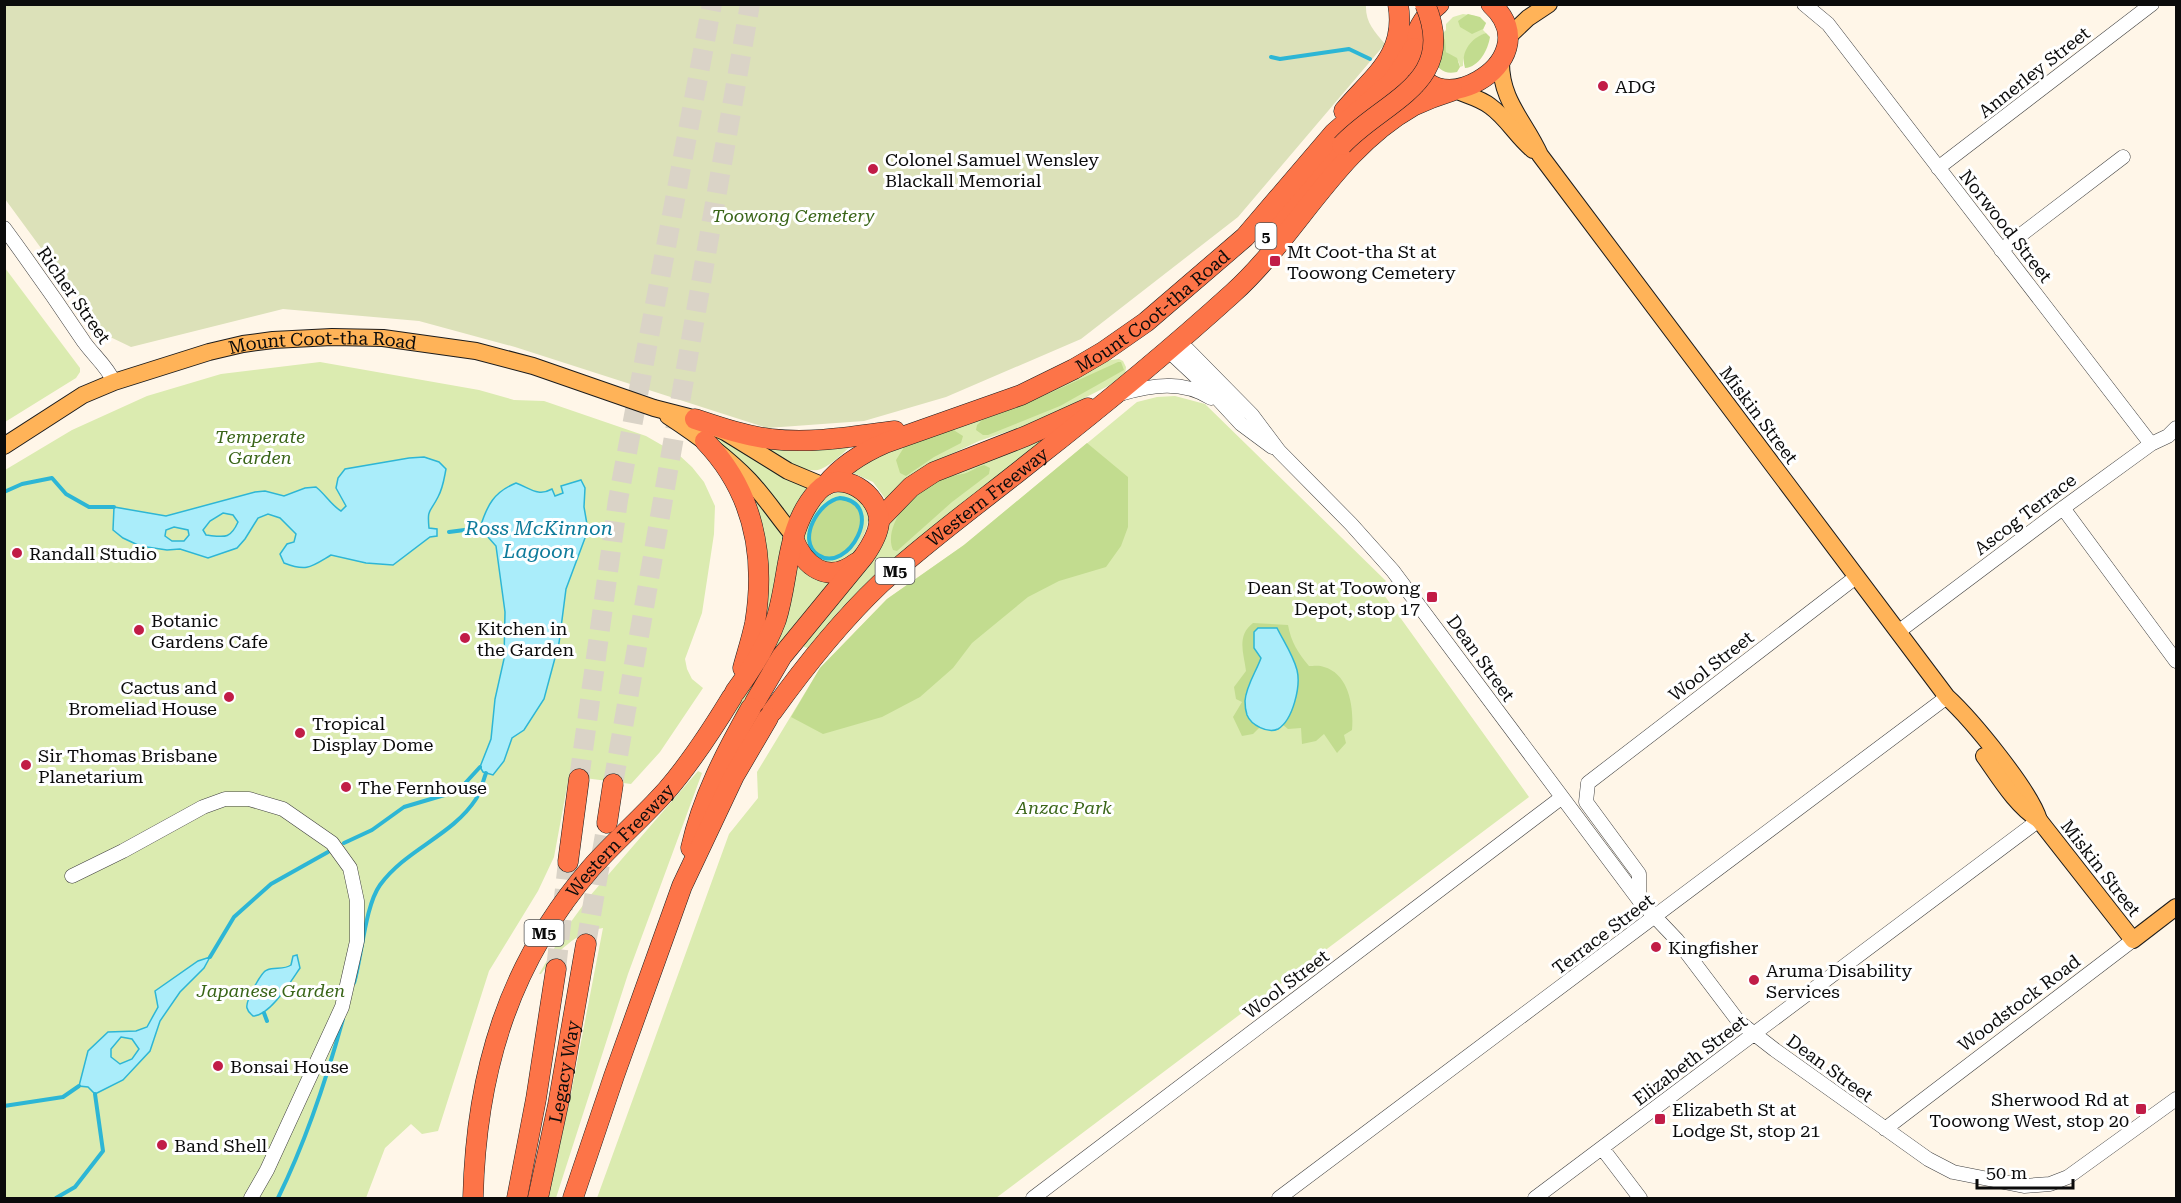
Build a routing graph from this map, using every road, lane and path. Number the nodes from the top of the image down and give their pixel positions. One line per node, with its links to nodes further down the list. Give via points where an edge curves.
1 (1398, 4): 15 (highway, 5, via 1400,30 1389,61 1345,110)
2 (1411, 4): 12 (highway)
3 (1425, 4): 21 (highway, 5, bridge, via 1434,38 1431,59 1422,77 1342,145)
4 (1438, 4): 12 (highway, Mount Coot-tha Road, via 1425,18)
5 (1491, 4): 11 (highway, via 1504,22)
6 (1549, 4): 11 (main road)
7 (1804, 4): 10 (street, Norwood Street)
8 (1816, 4): 10 (street, Norwood Street, via 1829,16)
9 (2152, 4): 18 (street, Annerley Street)
10 (1832, 30): 18 (street, Norwood Street)
11 (1508, 38): 13 (highway)
12 (1415, 42): 14 (highway, via 1417,66 1425,79 1436,87); 15 (highway, Mount Coot-tha Road, via 1407,63 1390,85)
13 (1501, 60): 14 (highway, Mount Coot-tha Road, via 1482,79); 16 (main road, Miskin Street, via 1505,93)
14 (1453, 91): 16 (main road, Miskin Street, via 1491,106); 21 (highway, Mount Coot-tha Road, via 1413,107 1365,142 1239,288)
15 (1320, 149): 29 (highway, Mount Coot-tha Road / 5, via 1239,243 1118,342 1021,395)
16 (1540, 155): 40 (main road, Miskin Street)
17 (2123, 157): 20 (street)
18 (1938, 168): 20 (street, Norwood Street)
19 (4, 228): 24 (street, Richer Street)
20 (2001, 250): 32 (street, Norwood Street)
21 (1193, 330): 22 (highway, Mount Coot-tha Road / 5)
22 (1175, 346): 23 (street, Dean Street, via 1174,356); 25 (highway, Mount Coot-tha Road / 5)
23 (1208, 380): 26 (street, Dean Street); 34 (street, Dean Street, via 1255,418)
24 (114, 382): 27 (main road, Mount Coot-tha Road, via 243,344 332,337 383,338 476,351 533,366); 33 (main road, Mount Coot-tha Road, via 84,395)
25 (1114, 396): 26 (street, via 1150,386 1180,386); 37 (highway, via 934,472 911,487); 52 (highway, Western Freeway / M5, via 886,579 836,630 770,715 734,776)
26 (1223, 406): 34 (street, Dean Street, via 1246,429)
27 (654, 408): 28 (main road, Mount Coot-tha Road); 31 (main road, Mount Coot-tha Road)
28 (695, 419): 29 (highway, via 751,436 786,441 841,439); 35 (main road, Mount Coot-tha Road, via 788,471)
29 (936, 426): 35 (highway, Mount Coot-tha Road / 5, via 864,452)
30 (2176, 428): 32 (street, Ascog Terrace)
31 (705, 441): 38 (main road, Mount Coot-tha Road, via 749,480); 43 (highway, via 737,483 756,544 756,617)
32 (2151, 444): 36 (street, Ascog Terrace)
33 (4, 446)
34 (1279, 451): 47 (street, Dean Street, via 1393,572)
35 (825, 485): 37 (highway, via 847,483 865,491 874,501); 38 (highway, 5, via 805,509)
36 (2063, 508): 41 (street, Ascog Terrace); 42 (street)
37 (879, 520): 39 (highway)
38 (793, 536): 39 (highway, via 806,561 824,572 845,570); 43 (highway, Western Freeway / M5, via 776,621)
39 (868, 550): 52 (highway, via 788,648 731,743 697,822)
40 (1856, 577): 41 (main road, Miskin Street); 53 (street, Wool Street, via 1588,783 1586,802 1639,874)
41 (1898, 632): 44 (main road, Miskin Street)
42 (2176, 661)
43 (735, 693): 64 (highway, Western Freeway / M5, via 686,766 570,895 526,965 508,1003 488,1070)
44 (1947, 697): 48 (main road, Miskin Street, via 2008,769 2034,805); 55 (street, Terrace Street)
45 (579, 779): 50 (highway)
46 (613, 784): 49 (highway)
47 (1562, 798): 53 (street, Dean Street); 68 (street, Wool Street)
48 (2039, 820): 56 (main road, Miskin Street); 59 (street, Elizabeth Street)
49 (607, 823)
50 (568, 862)
51 (72, 876): 63 (street, via 225,799 249,800 283,809 332,843 350,868 357,900 357,941 342,1006)
52 (682, 886): 67 (highway, Western Freeway / M5)
53 (1639, 900): 55 (street, Dean Street)
54 (2176, 908): 56 (main road, Woodstock Road)
55 (1656, 918): 59 (street, Dean Street, via 1731,1013); 69 (street, Terrace Street)
56 (2133, 940): 61 (street, Woodstock Road)
57 (586, 944): 66 (highway, Legacy Way / M5, via 563,1082)
58 (556, 969): 65 (highway, Legacy Way / M5)
59 (1755, 1034): 61 (street, Dean Street); 62 (street, Elizabeth Street)
60 (2176, 1099): 61 (street, Dean Street, via 2078,1171 2050,1184 2024,1186 1953,1172)
61 (1885, 1129)
62 (1602, 1148): 70 (street, Elizabeth Street); 71 (street)
63 (251, 1198)
64 (473, 1198)
65 (517, 1198)
66 (538, 1198)
67 (573, 1198)
68 (1033, 1198)
69 (1279, 1198)
70 (1535, 1198)
71 (1640, 1198)

